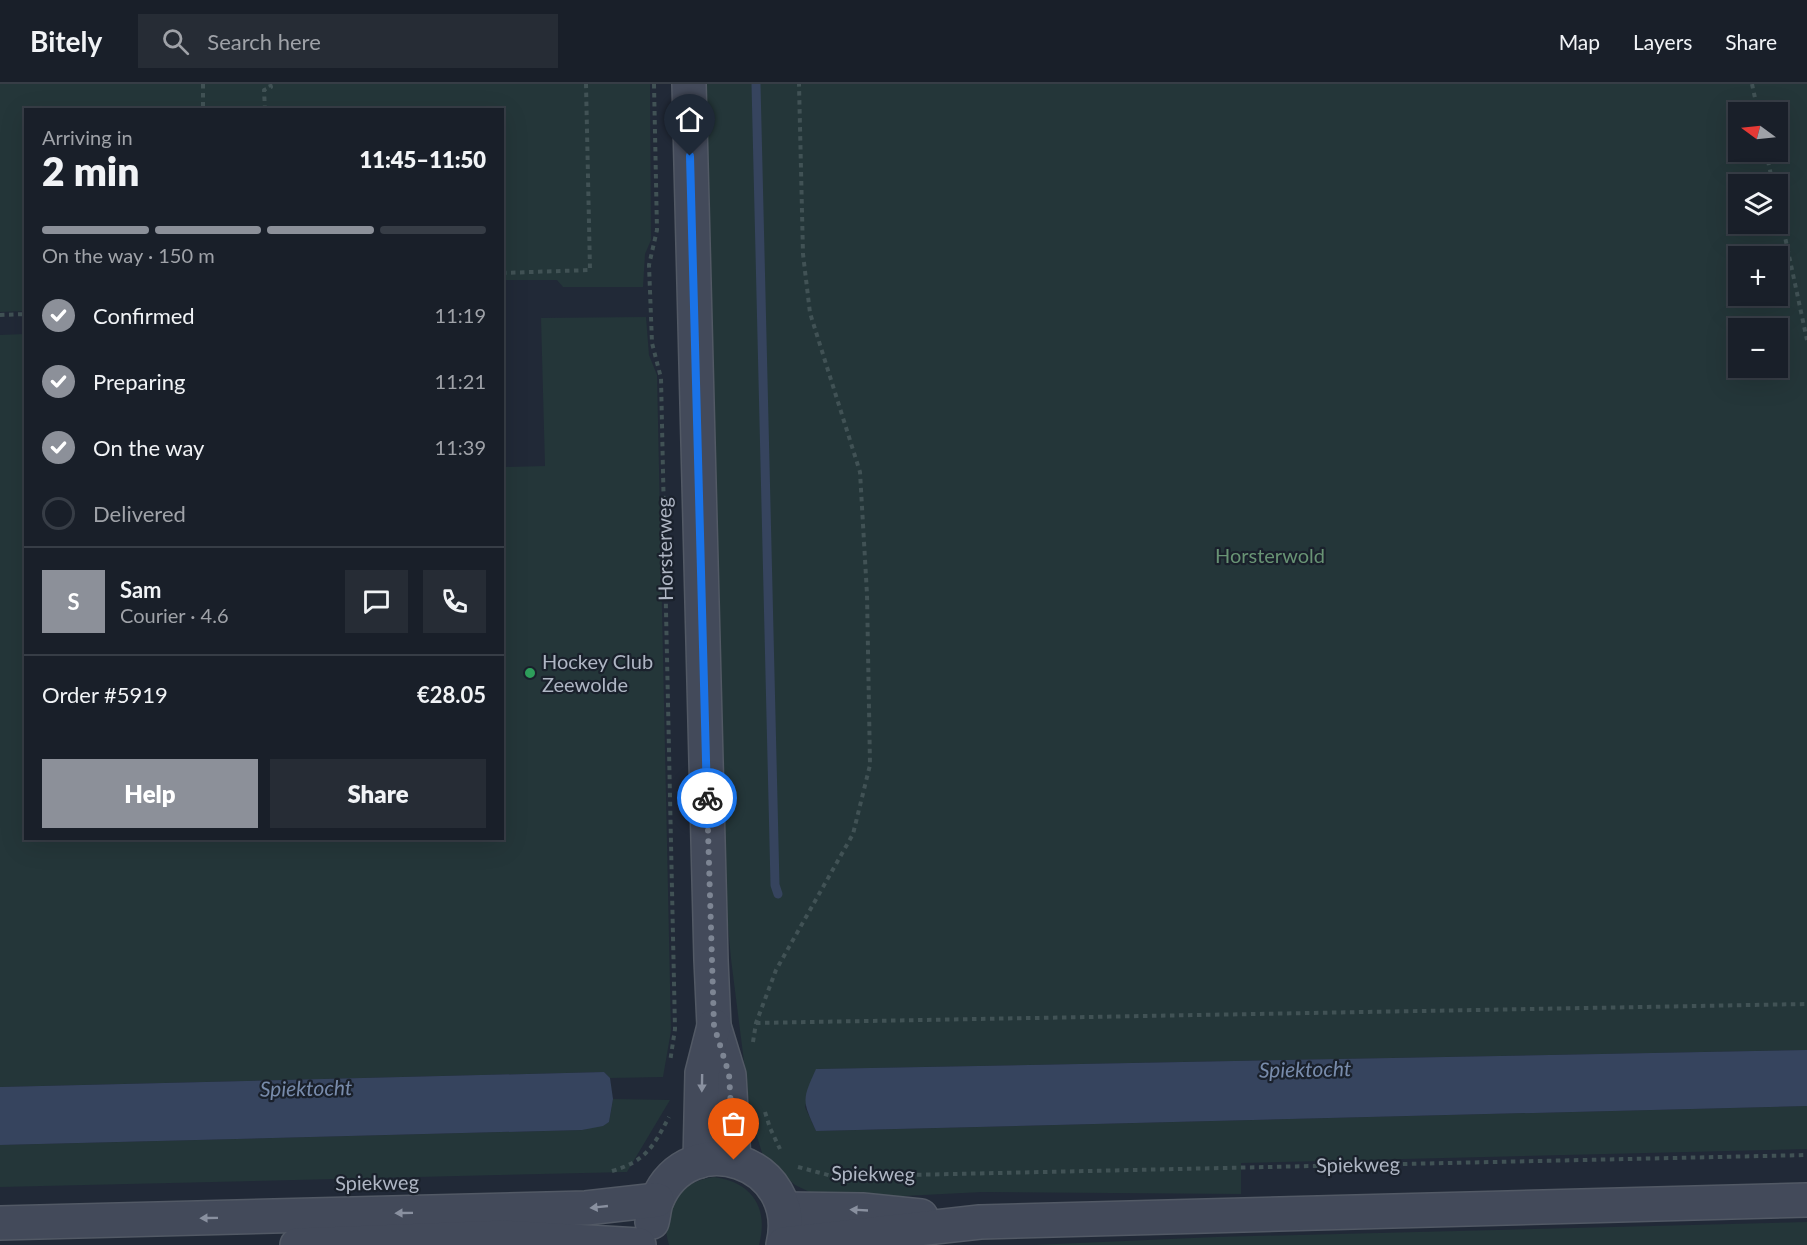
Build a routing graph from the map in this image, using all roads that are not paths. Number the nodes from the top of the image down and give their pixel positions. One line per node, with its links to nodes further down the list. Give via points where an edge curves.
1 (689, 84): 2 (main road, Horsterweg)
2 (714, 1026): 3 (main road, Horsterweg, via 729,1074); 4 (main road, Horsterweg, one-way to 4, via 702,1073)
3 (734, 1160): 4 (main road); 7 (main road, via 757,1170 774,1187)
4 (700, 1161): 5 (main road, via 667,1183)
5 (657, 1200): 9 (main road, Spiekweg, one-way to 9, via 586,1208); 13 (main road, via 652,1223)
6 (1807, 1200): 8 (main road, Spiekweg)
7 (784, 1209): 8 (main road, Spiekweg, one-way to 7, via 861,1210); 10 (main road)
8 (980, 1222): 10 (main road, Spiekweg)
9 (0, 1223)
10 (783, 1244)
11 (297, 1245): 12 (main road, via 505,1237)
12 (639, 1245)
13 (655, 1245)

